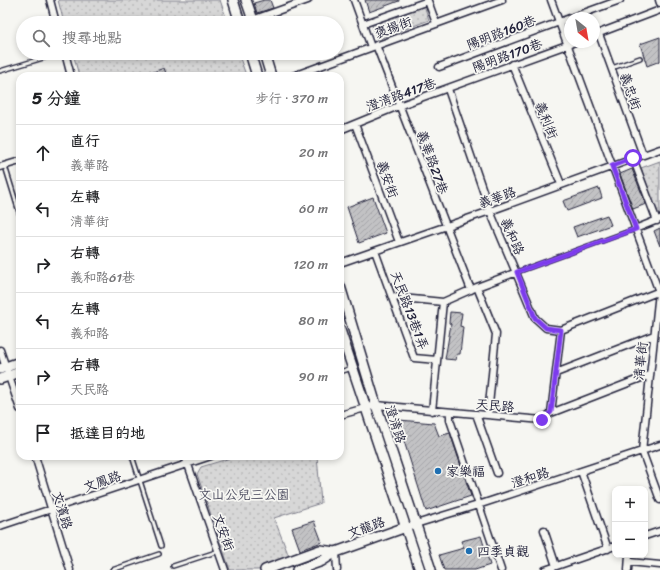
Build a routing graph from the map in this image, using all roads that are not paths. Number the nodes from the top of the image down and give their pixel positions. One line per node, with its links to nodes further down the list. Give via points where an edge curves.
1 (50, 0): 11 (street)
2 (233, 0): 12 (main road)
3 (246, 0): 13 (main road)
4 (308, 0): 14 (street)
5 (354, 0): 18 (street, 義華路27巷)
6 (502, 0): 17 (street, 褒揚街)
7 (551, 0): 16 (street, 清華街)
8 (620, 0): 10 (street, 陽明路160巷)
9 (660, 10): 19 (street)
10 (587, 12)
11 (54, 16)
12 (238, 16)
13 (251, 16)
14 (266, 16)
15 (564, 20): 16 (street, 陽明路160巷)
16 (559, 22): 20 (street, 清華街); 33 (street, 陽明路160巷)
17 (436, 23): 18 (street, via 428,1); 22 (street, 褒揚街)
18 (363, 24): 22 (street, 義華路27巷)
19 (600, 32)
20 (564, 36)
21 (600, 43): 34 (street, 義忠街)
22 (373, 46): 25 (street, 褒揚街); 41 (street, 義華路27巷)
23 (564, 46): 32 (street, 陽明路170巷)
24 (568, 48): 48 (street, 清華街)
25 (344, 57)
26 (640, 58): 34 (lane)
27 (37, 60): 35 (lane)
28 (67, 60): 36 (street)
29 (252, 60): 37 (main road)
30 (266, 60): 38 (main road)
31 (336, 60): 39 (street, 褒揚街)
32 (512, 64): 40 (street, 陽明路170巷); 50 (street, 義利街)
33 (439, 67)
34 (611, 68): 45 (street, 義忠街)
35 (0, 71)
36 (71, 72)
37 (256, 72)
38 (270, 72)
39 (304, 72)
40 (448, 89): 41 (street, 澄清路417巷); 52 (street, 義和路)
41 (401, 105): 42 (street, 澄清路417巷); 54 (street, 義華路27巷)
42 (355, 124): 43 (street, 澄清路417巷); 56 (street, 義安街)
43 (344, 128)
44 (660, 149): 45 (street, 義華路)
45 (642, 155): 46 (street, 義華路)
46 (633, 158): 48 (street, 義華路); 53 (street)
47 (16, 162): 49 (street)
48 (612, 166): 50 (street, 義華路); 55 (street, 清華街)
49 (3, 167): 51 (lane)
50 (561, 184): 52 (street, 義華路)
51 (16, 204)
52 (490, 211): 54 (street, 義華路); 59 (street, 義和路)
53 (658, 220): 55 (street)
54 (445, 226): 56 (street, 義華路); 60 (street, 義華路27巷)
55 (636, 229): 59 (lane); 61 (street, 清華街)
56 (399, 242): 57 (street, 義華路)
57 (375, 251): 58 (street, 義華路); 62 (street, 天民路13巷1弄)
58 (344, 262)
59 (517, 272): 60 (street); 65 (street, 義和路, via 535,318 546,328)
60 (474, 288): 64 (street); 86 (street, 義華路27巷, via 496,334)
61 (659, 292): 65 (street); 66 (street, 清華街)
62 (392, 297): 64 (street); 69 (street, 天民路13巷1弄, via 414,358)
63 (344, 299): 79 (main road, 澄清路)
64 (443, 302): 69 (street)
65 (561, 330): 75 (street)
66 (654, 336): 75 (street); 76 (street, 清華街)
67 (0, 350): 72 (street)
68 (344, 350): 71 (main road, 澄清路)
69 (437, 360): 81 (street)
70 (16, 364): 72 (main road)
71 (352, 368): 74 (lane); 80 (main road, 澄清路)
72 (5, 370): 73 (main road); 77 (main road); 78 (street)
73 (16, 371)
74 (344, 371)
75 (556, 373): 83 (street)
76 (649, 375): 83 (street, 天民路); 88 (street, 清華街)
77 (0, 378)
78 (16, 399)
79 (376, 405): 80 (street, 天民路); 81 (street, 天民路); 100 (main road, 澄清路)
80 (365, 407): 84 (street); 102 (main road, 澄清路)
81 (432, 411): 82 (street, 天民路)
82 (450, 412): 85 (street, 天民路); 98 (street, via 450,420)
83 (551, 412): 86 (street, 天民路, via 542,420)
84 (344, 414)
85 (476, 414): 86 (street, 天民路); 95 (street)
86 (488, 415)
87 (660, 445): 88 (street, 澄和路)
88 (642, 451): 94 (street, 澄和路); 97 (street, 清華街)
89 (36, 460): 99 (street, 文濱路)
90 (133, 460): 96 (lane)
91 (186, 460): 93 (street, 文安街)
92 (197, 460): 93 (street, 文鳳路)
93 (187, 463): 96 (street, 文鳳路); 109 (street, 文安街)
94 (581, 471): 98 (street, 澄和路); 108 (street)
95 (497, 473)
96 (139, 480): 99 (street, 文鳳路); 106 (lane)
97 (660, 500)
98 (478, 506): 100 (street, 澄和路); 125 (street)
99 (52, 510): 101 (street, 文鳳路); 117 (street, 文濱路)
100 (416, 523): 102 (street, 澄和路); 124 (main road, 澄清路)
101 (0, 526)
102 (406, 527): 110 (main road, 文龍路); 123 (main road, 澄清路)
103 (544, 530): 115 (street)
104 (660, 531): 105 (street)
105 (648, 535)
106 (161, 546)
107 (612, 547): 108 (street)
108 (608, 549): 115 (street)
109 (219, 550): 114 (lane); 119 (street, 文安街)
110 (336, 552): 120 (main road, 文龍路, via 320,550); 121 (main road, 文龍路, via 322,561); 122 (street)
111 (159, 554): 118 (lane)
112 (629, 558): 113 (street)
113 (629, 562): 116 (street); 127 (street)
114 (173, 566)
115 (556, 566): 126 (street)
116 (660, 566)
117 (70, 570)
118 (112, 570)
119 (226, 570)
120 (265, 570)
121 (297, 570)
122 (337, 570)
123 (420, 570)
124 (431, 570)
125 (501, 570)
126 (545, 570)
127 (628, 570)

